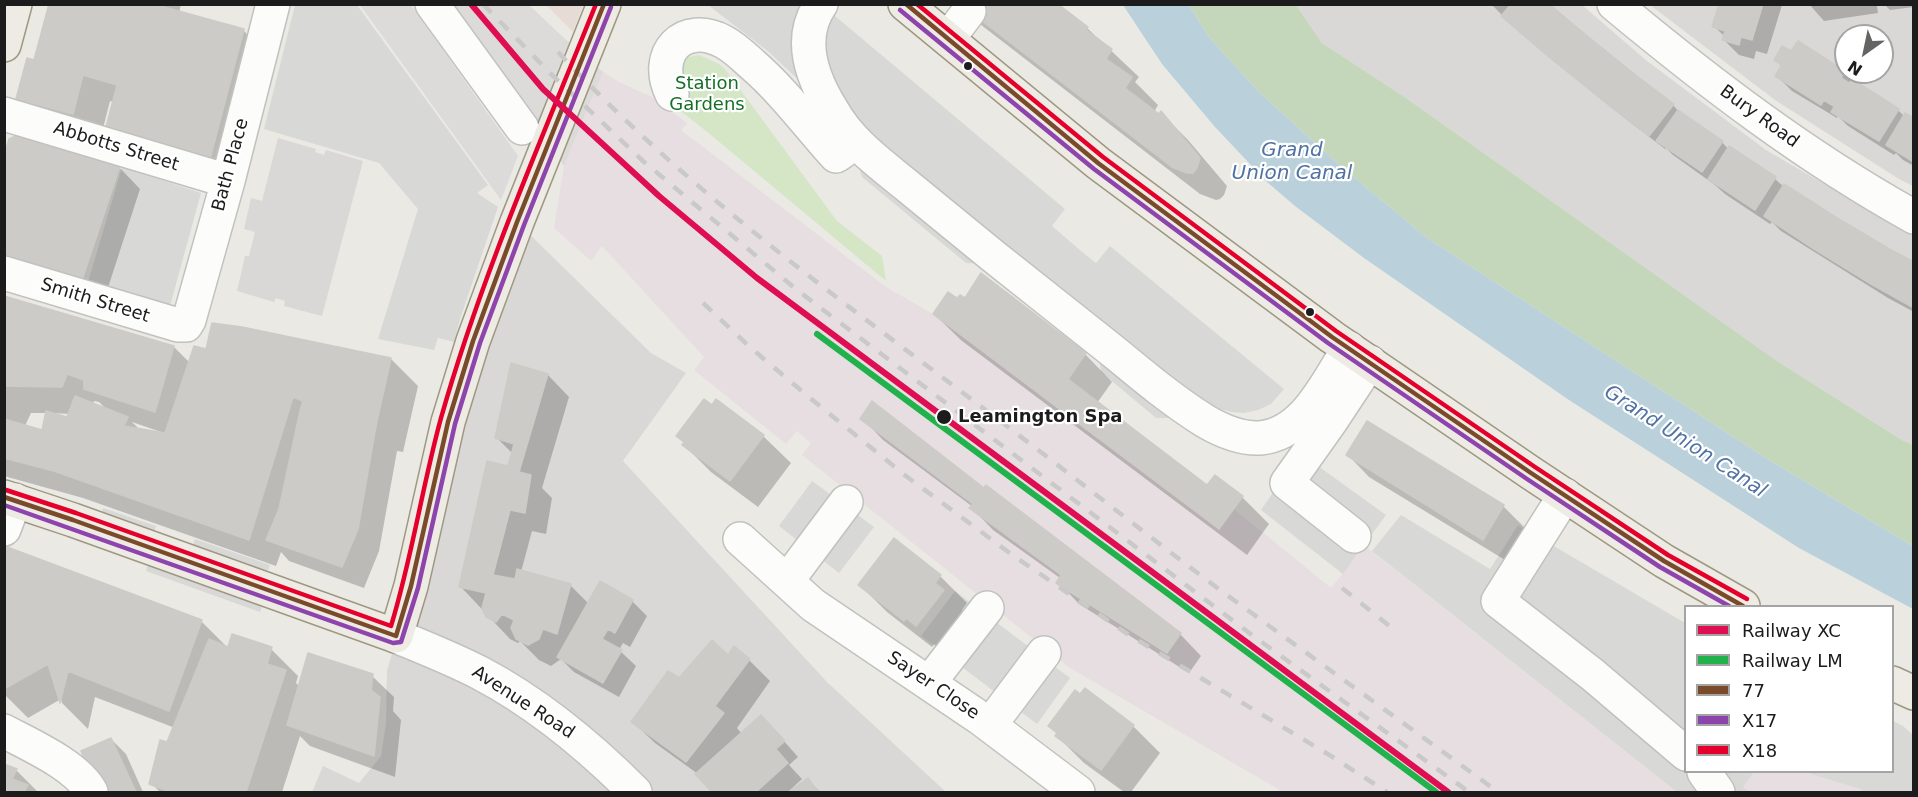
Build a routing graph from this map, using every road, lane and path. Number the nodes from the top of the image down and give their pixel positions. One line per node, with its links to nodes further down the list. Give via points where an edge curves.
1 (15, 4): 10 (main road)
2 (273, 4): 15 (street, Bath Place)
3 (432, 4): 13 (street)
4 (821, 4): 19 (street, via 810,28 812,63 832,111 852,139 1146,378 1204,420 1246,438 1281,432 1296,424)
5 (905, 4): 9 (main road)
6 (1614, 4): 16 (street, Bury Road, via 1761,120)
7 (598, 7): 28 (main road, via 473,341 448,422)
8 (969, 11): 9 (street)
9 (948, 39): 19 (main road, via 1113,174)
10 (4, 45)
11 (672, 94): 14 (street, via 666,72 674,44 693,36 717,39 771,81 837,156)
12 (4, 114): 15 (street, Abbotts Street)
13 (522, 128)
14 (842, 152)
15 (228, 181): 18 (street, Bath Place)
16 (1914, 217)
17 (4, 273): 18 (street, Smith Street)
18 (186, 325)
19 (1360, 355): 20 (main road); 23 (street, via 1331,421 1287,483)
20 (1565, 495): 26 (main road, via 1664,561); 35 (street, via 1498,602)
21 (846, 502): 25 (street)
22 (8, 509): 28 (main road)
23 (1354, 536)
24 (740, 539): 25 (street, Sayer Close)
25 (787, 581): 30 (street, Sayer Close, via 813,605)
26 (1741, 605)
27 (987, 608): 30 (street)
28 (396, 636): 38 (street, Avenue Road, via 480,673 544,713)
29 (1044, 653): 33 (street)
30 (929, 683): 33 (street, Sayer Close)
31 (1894, 683): 32 (main road)
32 (1914, 693)
33 (990, 725): 39 (street, Sayer Close)
34 (4, 730): 37 (street, via 73,771)
35 (1684, 752)
36 (1705, 773): 40 (street)
37 (91, 792)
38 (635, 792)
39 (1078, 792)
40 (1718, 792)

